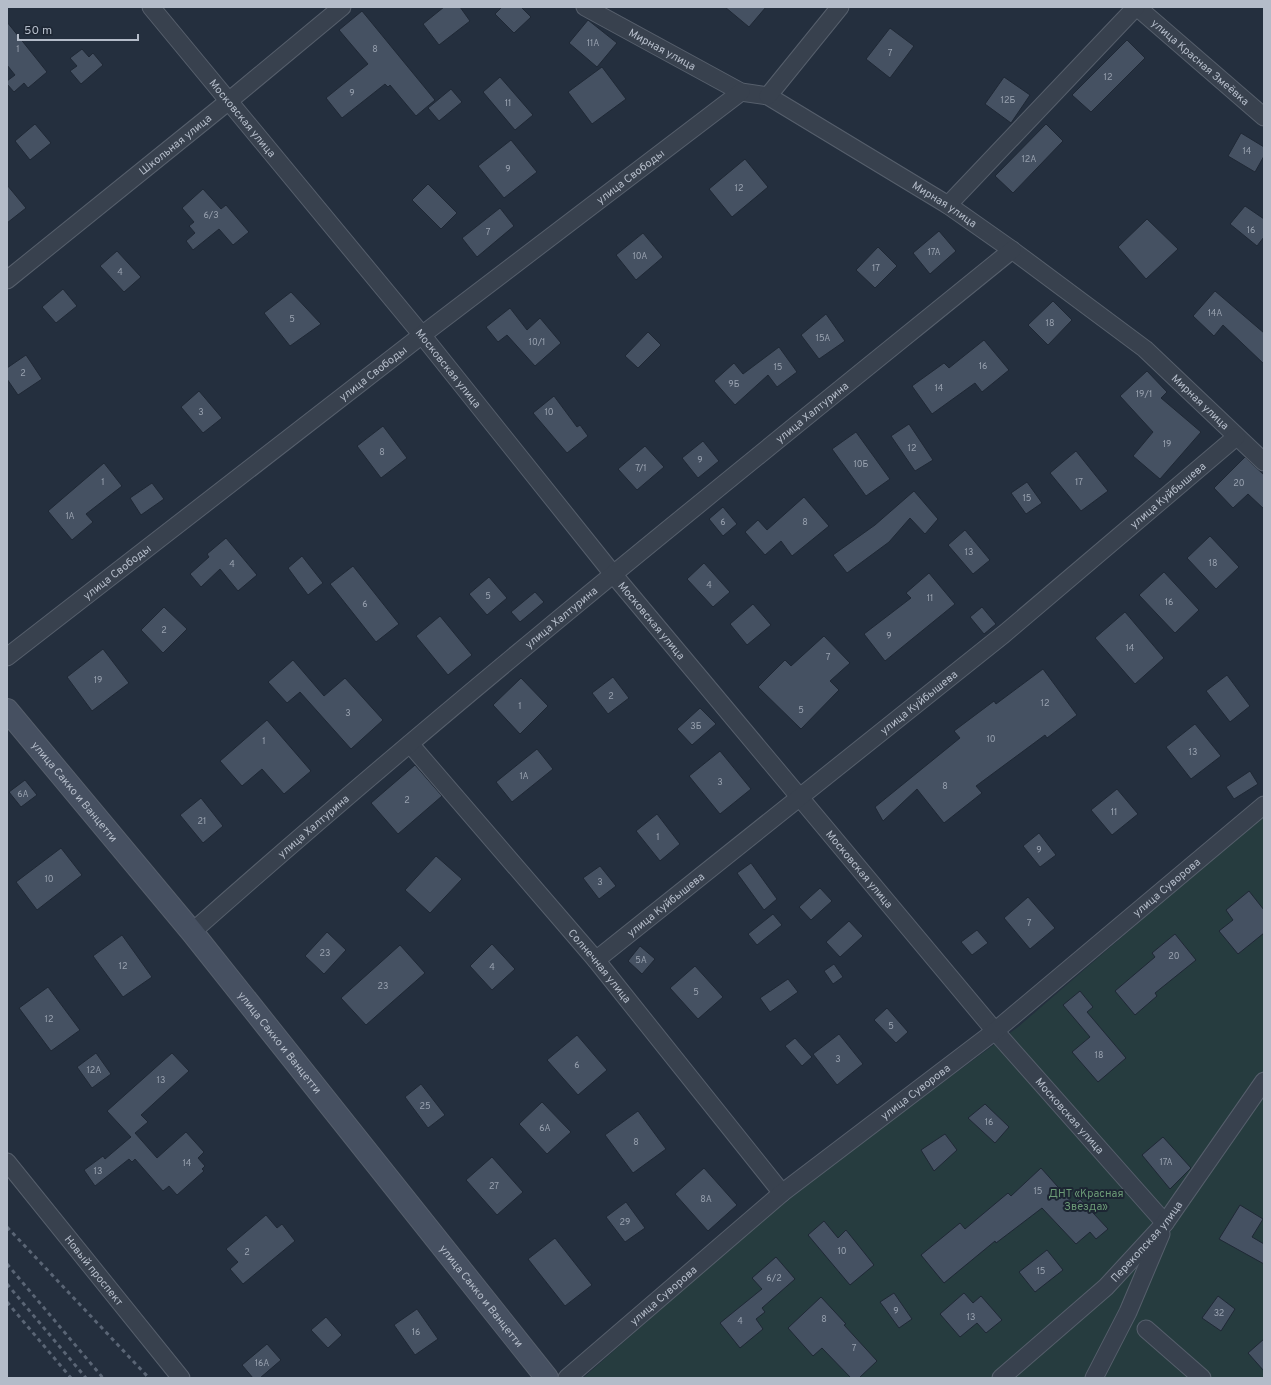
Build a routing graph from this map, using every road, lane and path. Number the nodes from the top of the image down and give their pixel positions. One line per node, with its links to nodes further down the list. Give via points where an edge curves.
1 (151, 7): 8 (street, Московская улица)
2 (342, 7): 8 (street, Школьная улица)
3 (585, 7): 6 (street, Мирная улица)
4 (840, 7): 7 (street)
5 (1136, 7): 9 (street, улица Красная Змеёвка); 10 (street)
6 (741, 92): 7 (street, Мирная улица); 13 (street, улица Свободы)
7 (768, 96): 10 (street, Мирная улица)
8 (230, 100): 12 (street, Школьная улица); 13 (street, Московская улица)
9 (1264, 117)
10 (948, 205): 11 (street, Мирная улица)
11 (1012, 250): 14 (street, Мирная улица, via 1145,350); 16 (street, улица Халтурина)
12 (7, 280)
13 (422, 335): 16 (street, Московская улица); 17 (street, улица Свободы)
14 (1236, 438): 15 (street, Мирная улица); 20 (street, улица Куйбышева, via 1004,634)
15 (1264, 462)
16 (613, 574): 19 (street, улица Халтурина); 20 (street, Московская улица)
17 (7, 657)
18 (7, 710): 22 (main road, улица Сакко и Ванцетти)
19 (410, 744): 22 (street, улица Халтурина); 23 (street, Солнечная улица)
20 (800, 797): 23 (street, улица Куйбышева); 24 (street, Московская улица)
21 (1264, 805): 24 (street, улица Суворова)
22 (192, 932): 31 (main road, улица Сакко и Ванцетти)
23 (596, 960): 27 (street, Солнечная улица)
24 (995, 1031): 27 (street, улица Суворова); 28 (street, Московская улица)
25 (1264, 1081): 28 (street, Перекопская улица)
26 (7, 1162): 30 (street, Новый проспект)
27 (782, 1193): 32 (street, улица Суворова)
28 (1165, 1223): 33 (street, Перекопская улица, via 1106,1287); 34 (street, via 1128,1312)
29 (1146, 1329): 35 (street)
30 (181, 1378)
31 (547, 1378)
32 (567, 1378)
33 (1002, 1378)
34 (1094, 1378)
35 (1202, 1378)

